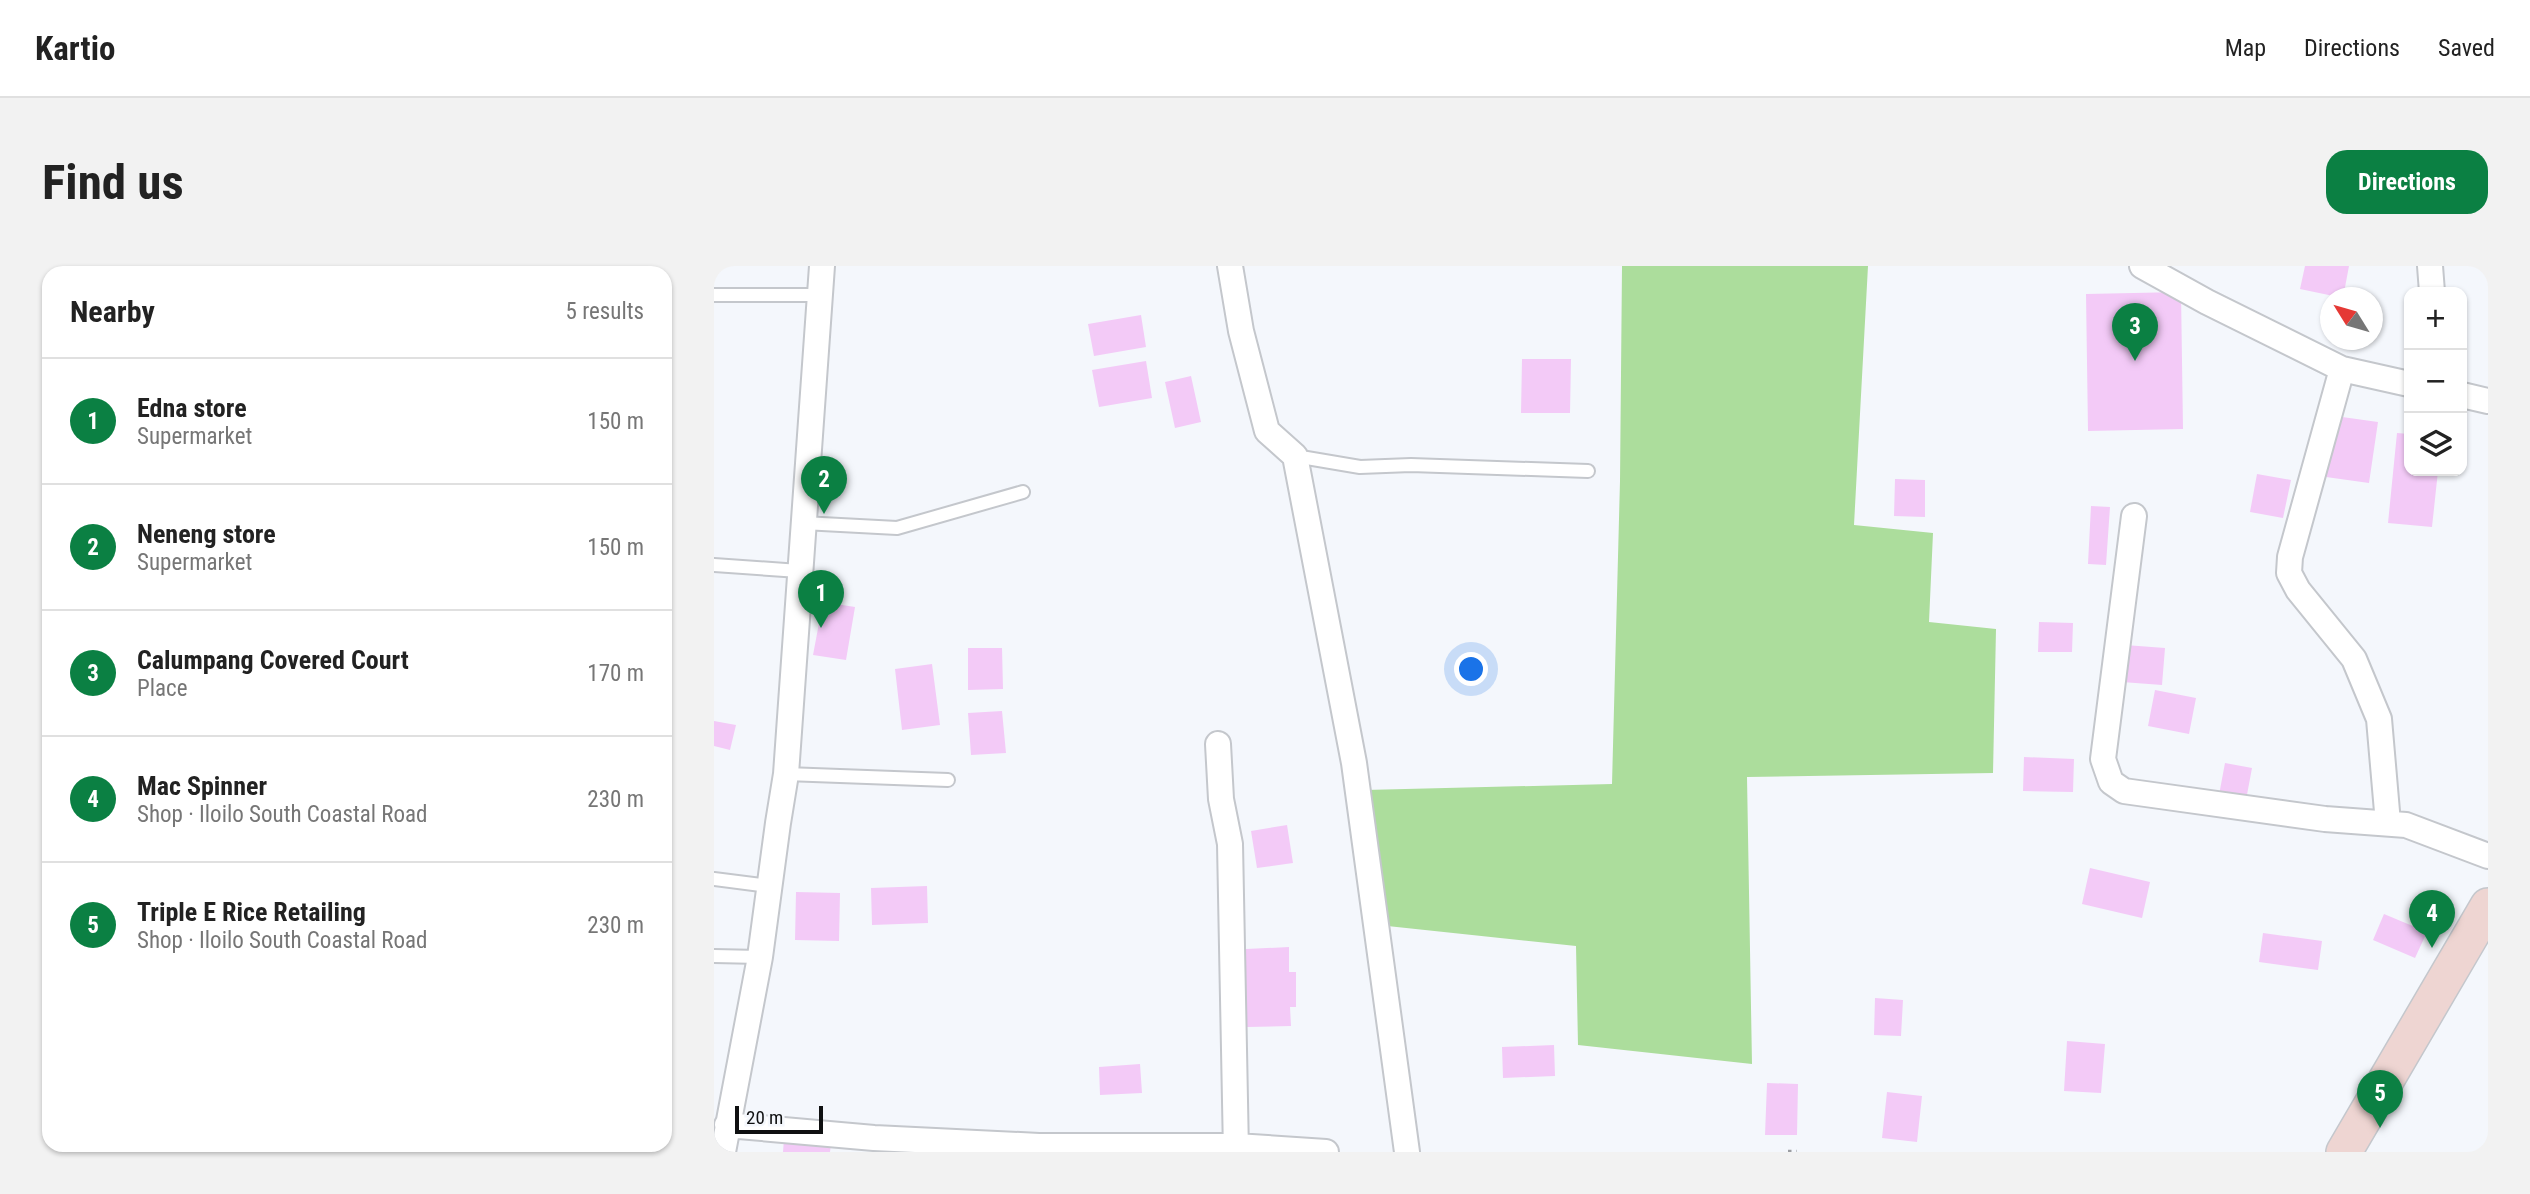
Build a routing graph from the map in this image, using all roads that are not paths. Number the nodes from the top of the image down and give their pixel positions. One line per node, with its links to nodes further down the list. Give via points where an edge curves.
1 (822, 266): 7 (street)
2 (1230, 266): 12 (street, via 1267,431)
3 (2142, 266): 8 (street)
4 (2430, 266): 5 (street)
5 (2432, 287)
6 (714, 295): 7 (lane)
7 (820, 295): 16 (street)
8 (2342, 369): 9 (street); 22 (street, via 2289,573 2354,660 2379,719)
9 (2404, 383)
10 (2467, 395): 11 (street)
11 (2488, 401)
12 (1295, 456): 13 (lane, via 1360,467); 35 (street, via 1354,763)
13 (1588, 471)
14 (1023, 492): 16 (lane, via 897,527)
15 (2134, 516): 22 (street, via 2103,759 2111,782 2124,791 2325,819)
16 (803, 523): 18 (street)
17 (714, 565): 18 (lane)
18 (799, 571): 20 (street)
19 (1218, 744): 32 (street, via 1221,799 1230,844)
20 (786, 774): 21 (lane); 25 (street)
21 (948, 780)
22 (2389, 823): 23 (street)
23 (2488, 856)
24 (714, 879): 25 (lane)
25 (769, 886): 28 (street)
26 (2488, 906): 36 (street)
27 (714, 956): 28 (lane)
28 (760, 957): 29 (street)
29 (727, 1125): 30 (street); 33 (street)
30 (873, 1145): 31 (street)
31 (1038, 1149): 32 (street)
32 (1236, 1149): 34 (street)
33 (723, 1152)
34 (1326, 1152)
35 (1408, 1152)
36 (2344, 1152)

